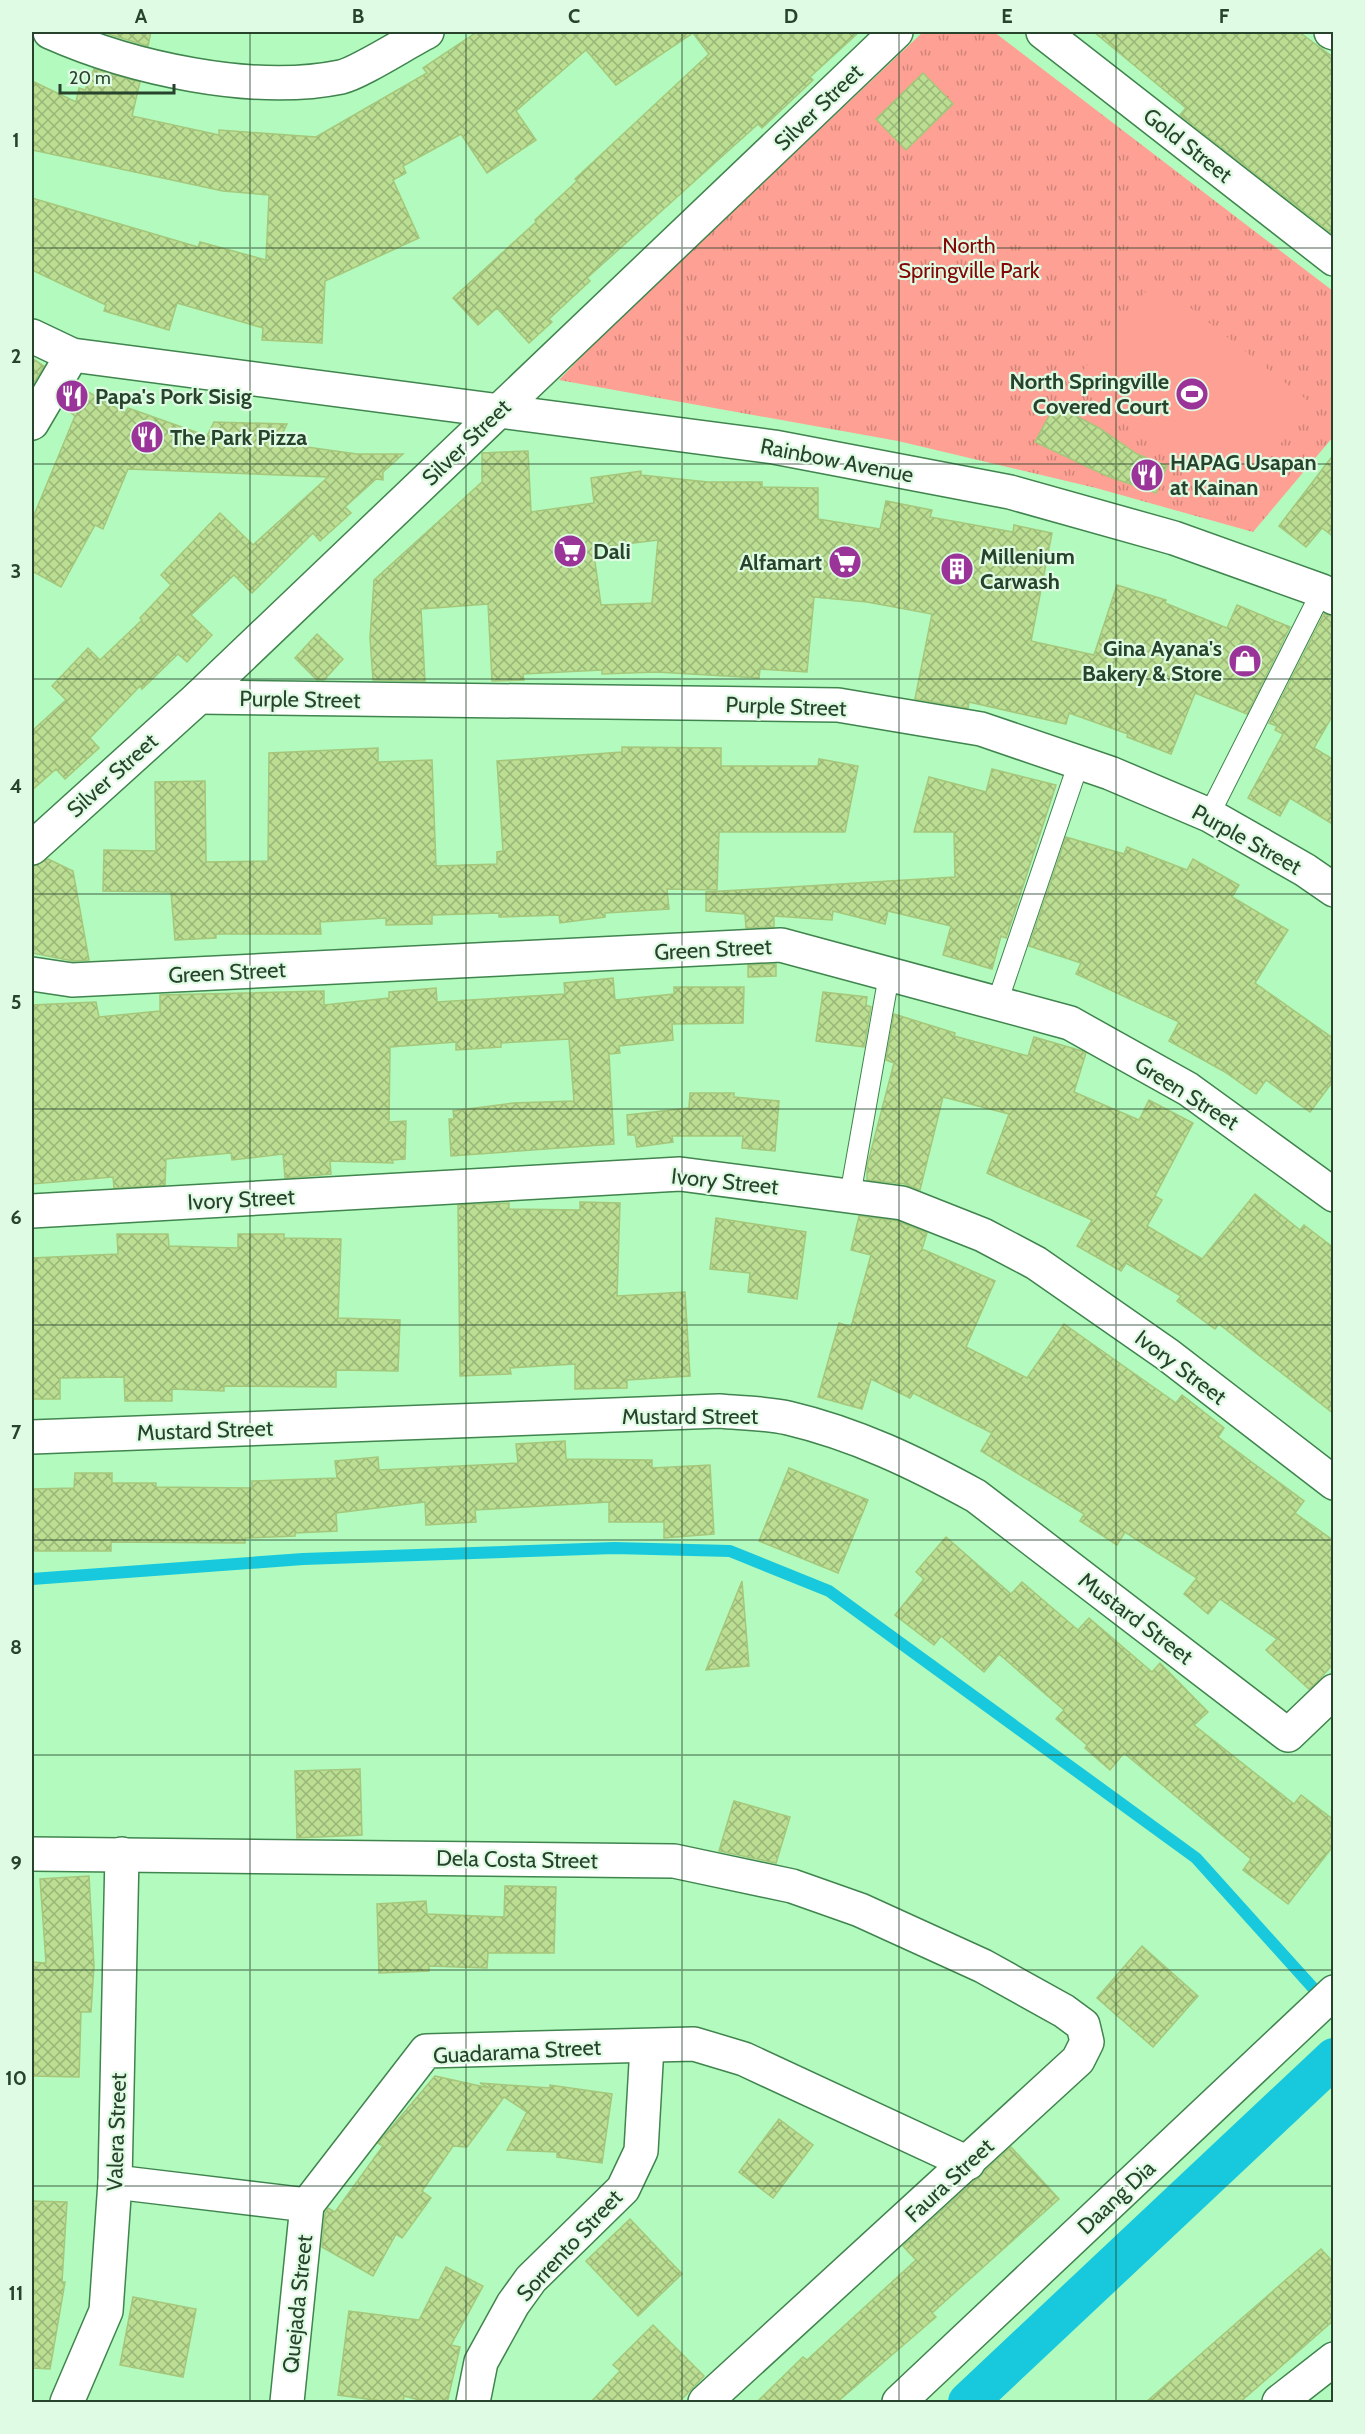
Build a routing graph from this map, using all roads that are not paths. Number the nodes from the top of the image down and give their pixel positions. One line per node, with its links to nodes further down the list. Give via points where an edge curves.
1 (50, 32): 2 (street, via 88,49 180,72 264,83 343,76)
2 (426, 32)
3 (896, 32): 8 (street, Silver Street)
4 (1043, 32): 5 (street, Gold Street)
5 (1334, 259)
6 (32, 336): 7 (street, Rainbow Avenue)
7 (72, 354): 8 (street, Rainbow Avenue); 9 (street)
8 (501, 409): 10 (street, Rainbow Avenue, via 774,447 1010,492 1174,537); 11 (street, Silver Street)
9 (32, 423)
10 (1328, 595): 13 (lane)
11 (199, 698): 12 (street, Purple Street, via 838,705 981,729); 14 (street, Silver Street)
12 (1079, 762): 13 (street, Purple Street); 18 (lane)
13 (1209, 815): 15 (street, Purple Street)
14 (32, 848)
15 (1334, 890)
16 (32, 974): 17 (street, Green Street, via 72,980 781,945)
17 (889, 975): 18 (street, Green Street); 20 (lane)
18 (997, 1003): 19 (street, Green Street, via 1070,1023 1188,1089)
19 (1334, 1195)
20 (850, 1196): 21 (street, Ivory Street, via 680,1173); 23 (street, Ivory Street, via 902,1203 983,1235 1036,1263 1168,1355)
21 (32, 1211)
22 (32, 1437): 24 (street, Mustard Street, via 719,1411 786,1418 860,1439 976,1496 1288,1735)
23 (1334, 1483)
24 (1334, 1691)
25 (32, 1854): 26 (street, Dela Costa Street)
26 (123, 1854): 27 (street, Dela Costa Street, via 674,1861 812,1893 860,1910); 31 (street, Valera Street)
27 (983, 1966): 30 (street, Faura Street, via 1083,2025 1087,2042 1078,2060)
28 (1334, 1992): 38 (street, Daang Dia)
29 (647, 2046): 30 (street, Guadarama Street, via 694,2044 744,2059); 32 (street, Guadarama Street, via 426,2051); 36 (street, Sorrento Street, via 641,2151 623,2189 531,2279 519,2296 481,2362)
30 (968, 2163): 37 (street, Faura Street)
31 (115, 2182): 32 (street); 34 (street, Valera Street, via 106,2311)
32 (307, 2205): 35 (street, Quejada Street)
33 (1334, 2359): 39 (street)
34 (67, 2403)
35 (287, 2403)
36 (473, 2403)
37 (705, 2403)
38 (899, 2403)
39 (1279, 2403)

